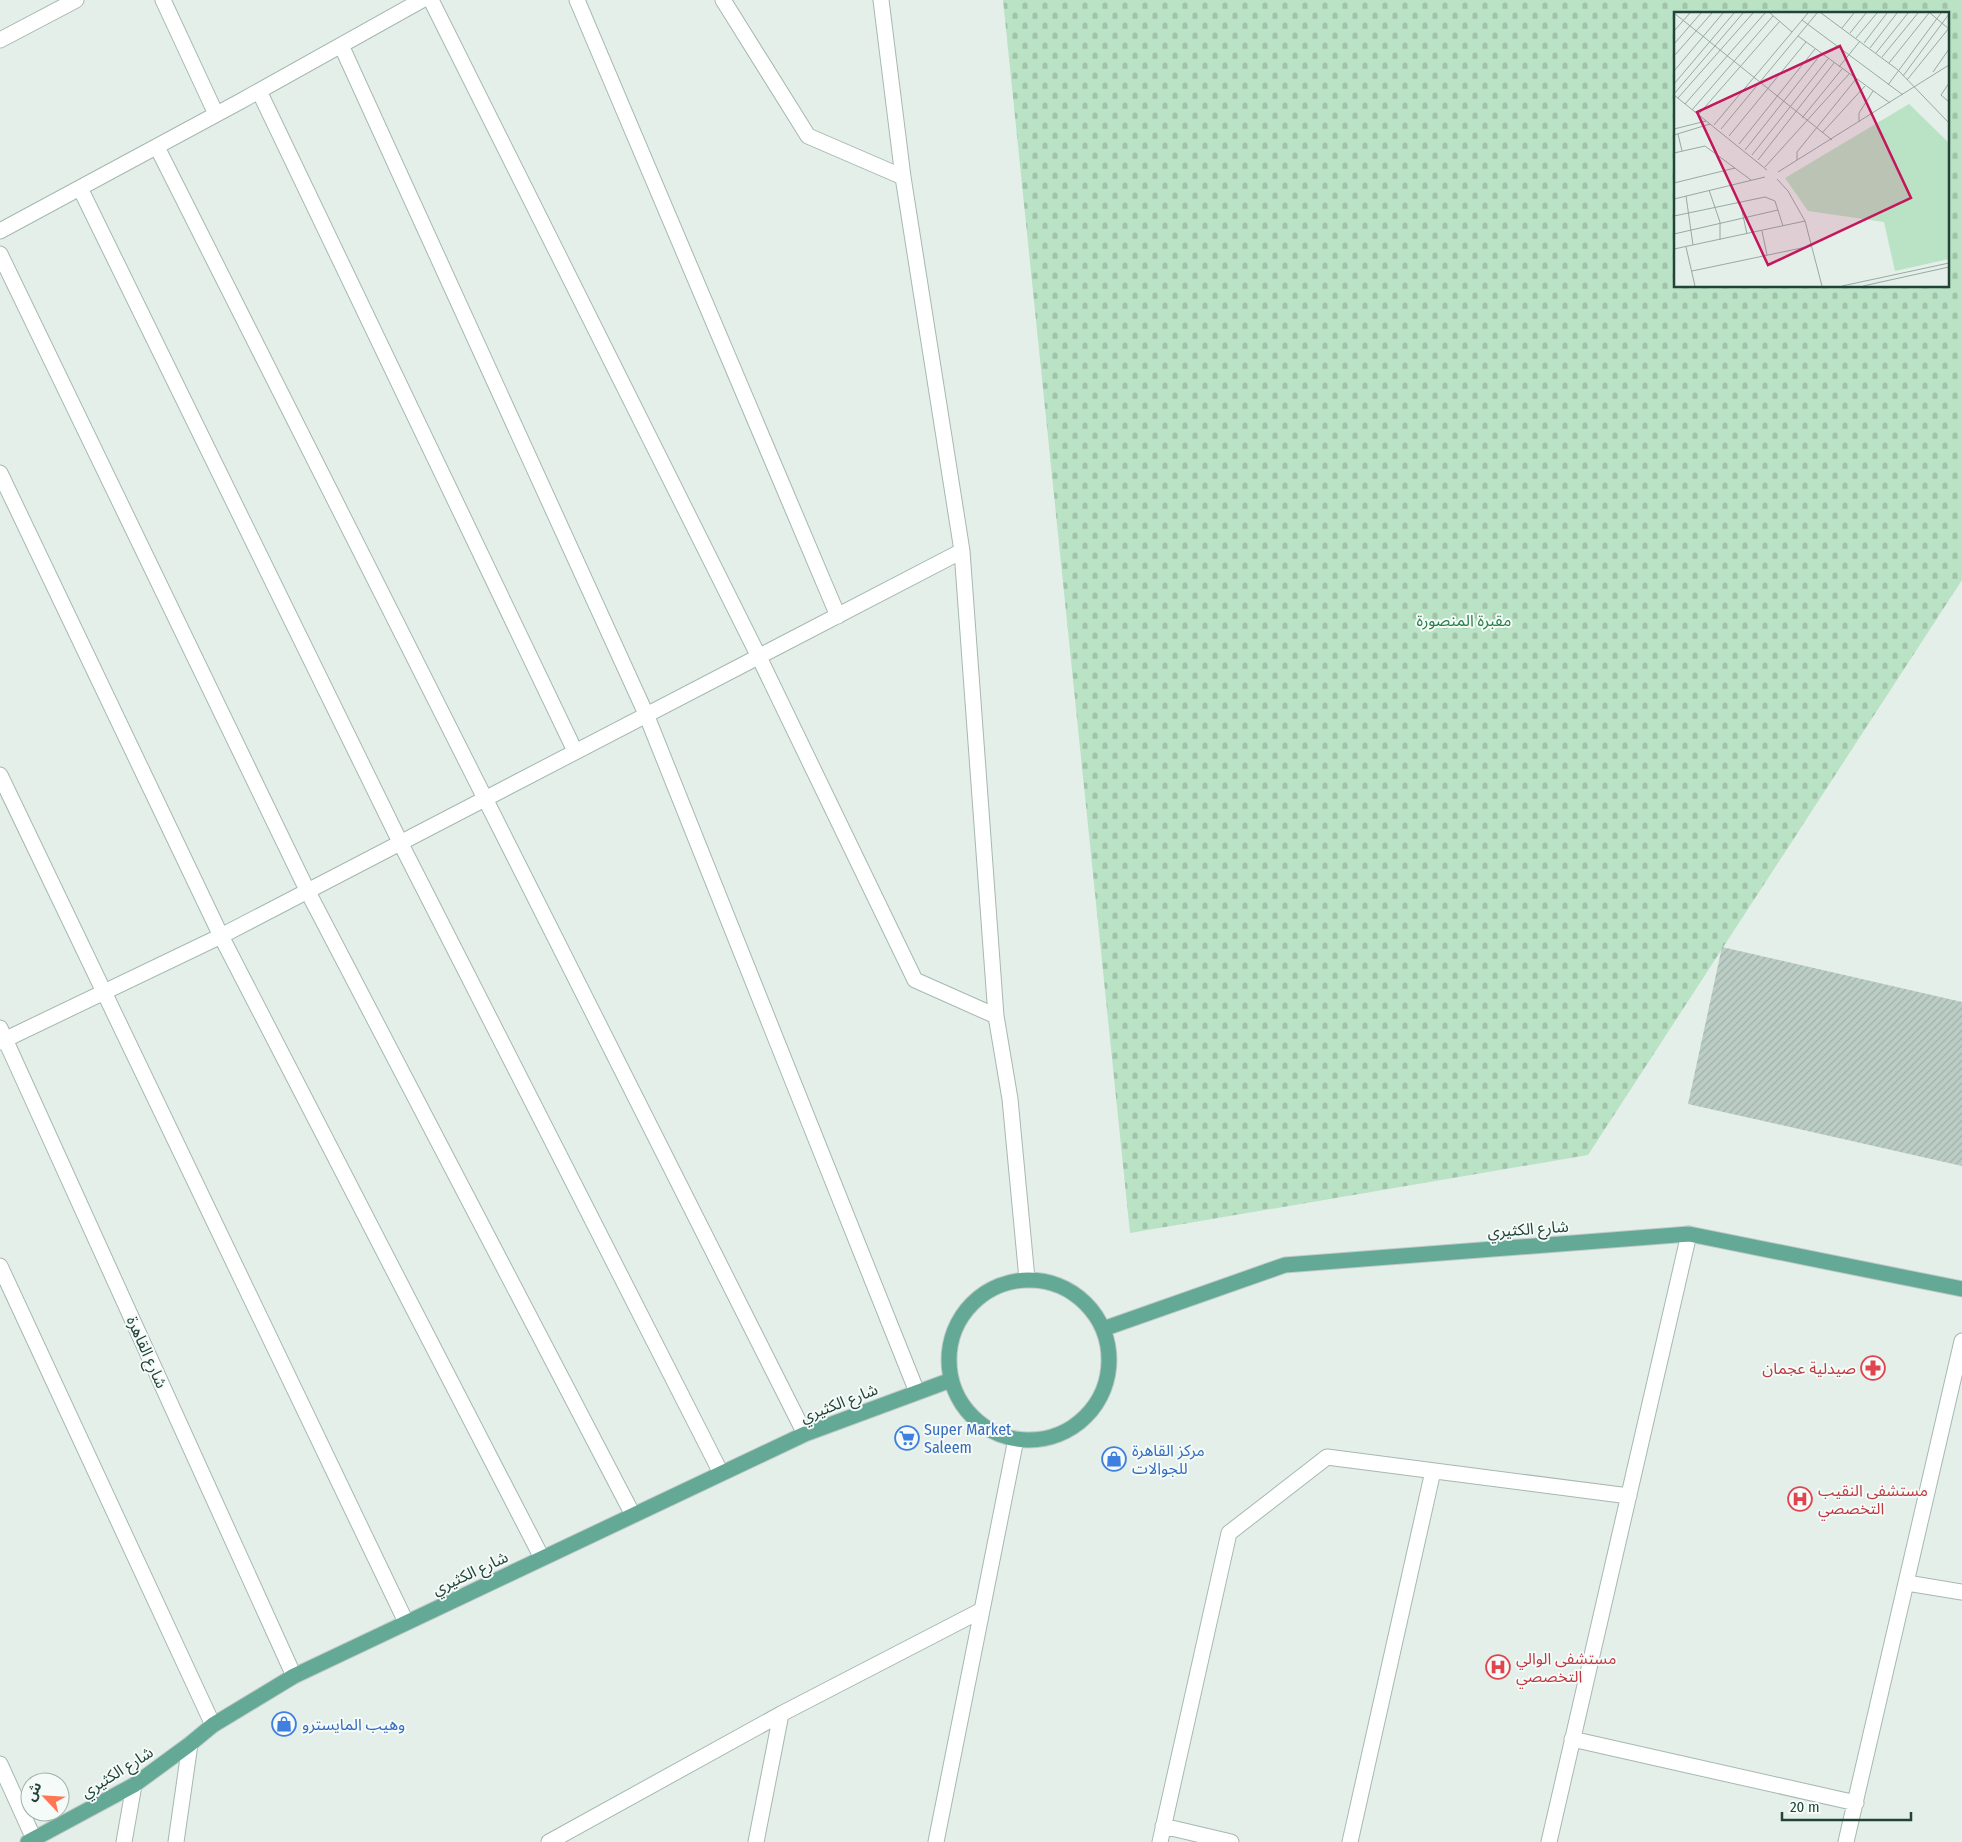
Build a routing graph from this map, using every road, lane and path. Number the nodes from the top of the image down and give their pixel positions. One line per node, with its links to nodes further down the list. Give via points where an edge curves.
1 (76, 0): 8 (street)
2 (163, 0): 11 (street)
3 (422, 0): 9 (street)
4 (431, 0): 20 (street)
5 (577, 0): 19 (street)
6 (723, 0): 13 (street, via 808,136)
7 (881, 0): 13 (street)
8 (0, 40)
9 (341, 46): 10 (street); 21 (street)
10 (258, 91): 11 (street); 22 (street)
11 (216, 114): 12 (street)
12 (156, 146): 14 (street); 24 (street)
13 (902, 176): 18 (street)
14 (80, 188): 15 (street); 25 (street)
15 (0, 231)
16 (0, 254): 26 (street)
17 (0, 473): 27 (street)
18 (962, 551): 19 (street); 29 (street)
19 (838, 616): 20 (street)
20 (759, 657): 21 (street); 29 (street, via 915,980)
21 (646, 714): 22 (street); 38 (street)
22 (575, 751): 24 (street)
23 (0, 775): 28 (street)
24 (486, 800): 25 (street); 39 (street)
25 (401, 844): 26 (street); 42 (street)
26 (308, 892): 27 (street); 44 (street)
27 (221, 936): 28 (street); 45 (street)
28 (105, 993): 30 (street); 49 (street)
29 (996, 1016): 33 (street, via 1010,1098)
30 (2, 1037): 50 (street, شارع القاهرة)
31 (1689, 1234): 34 (main road, شارع الكثيري); 35 (main road, شارع الكثيري, via 1285,1265); 43 (street)
32 (0, 1266): 52 (street)
33 (1027, 1279): 35 (main road, via 1046,1281 1073,1292 1094,1312); 37 (main road, via 1006,1282 988,1291 959,1320 951,1339)
34 (1962, 1289)
35 (1103, 1329): 40 (main road, via 1109,1352 1107,1377 1098,1400 1083,1419 1063,1433 1040,1440)
36 (1962, 1341): 46 (street)
37 (951, 1380): 38 (main road, شارع الكثيري); 40 (main road, via 960,1401 974,1419 994,1433)
38 (917, 1392): 39 (main road, شارع الكثيري)
39 (805, 1434): 42 (main road, شارع الكثيري)
40 (1016, 1439): 48 (street)
41 (1433, 1471): 43 (street); 58 (street, via 1327,1457 1228,1533); 67 (street)
42 (721, 1474): 44 (main road, شارع الكثيري)
43 (1629, 1496): 53 (street)
44 (633, 1515): 45 (main road, شارع الكثيري)
45 (542, 1558): 49 (main road, شارع الكثيري)
46 (1906, 1583): 47 (street); 57 (street)
47 (1962, 1592)
48 (982, 1610): 51 (street); 64 (street)
49 (406, 1622): 50 (main road, شارع الكثيري)
50 (294, 1676): 52 (main road, شارع الكثيري)
51 (781, 1714): 62 (street); 63 (street)
52 (213, 1725): 54 (main road, شارع الكثيري)
53 (1572, 1739): 57 (street); 68 (street)
54 (190, 1744): 56 (main road, شارع الكثيري); 61 (street)
55 (0, 1764): 59 (street)
56 (134, 1785): 59 (main road, شارع الكثيري); 60 (street)
57 (1856, 1803): 69 (street)
58 (1163, 1826): 65 (street); 66 (street)
59 (31, 1841)
60 (124, 1842)
61 (176, 1842)
62 (549, 1842)
63 (756, 1842)
64 (936, 1842)
65 (1160, 1842)
66 (1232, 1842)
67 (1350, 1842)
68 (1549, 1842)
69 (1846, 1842)

